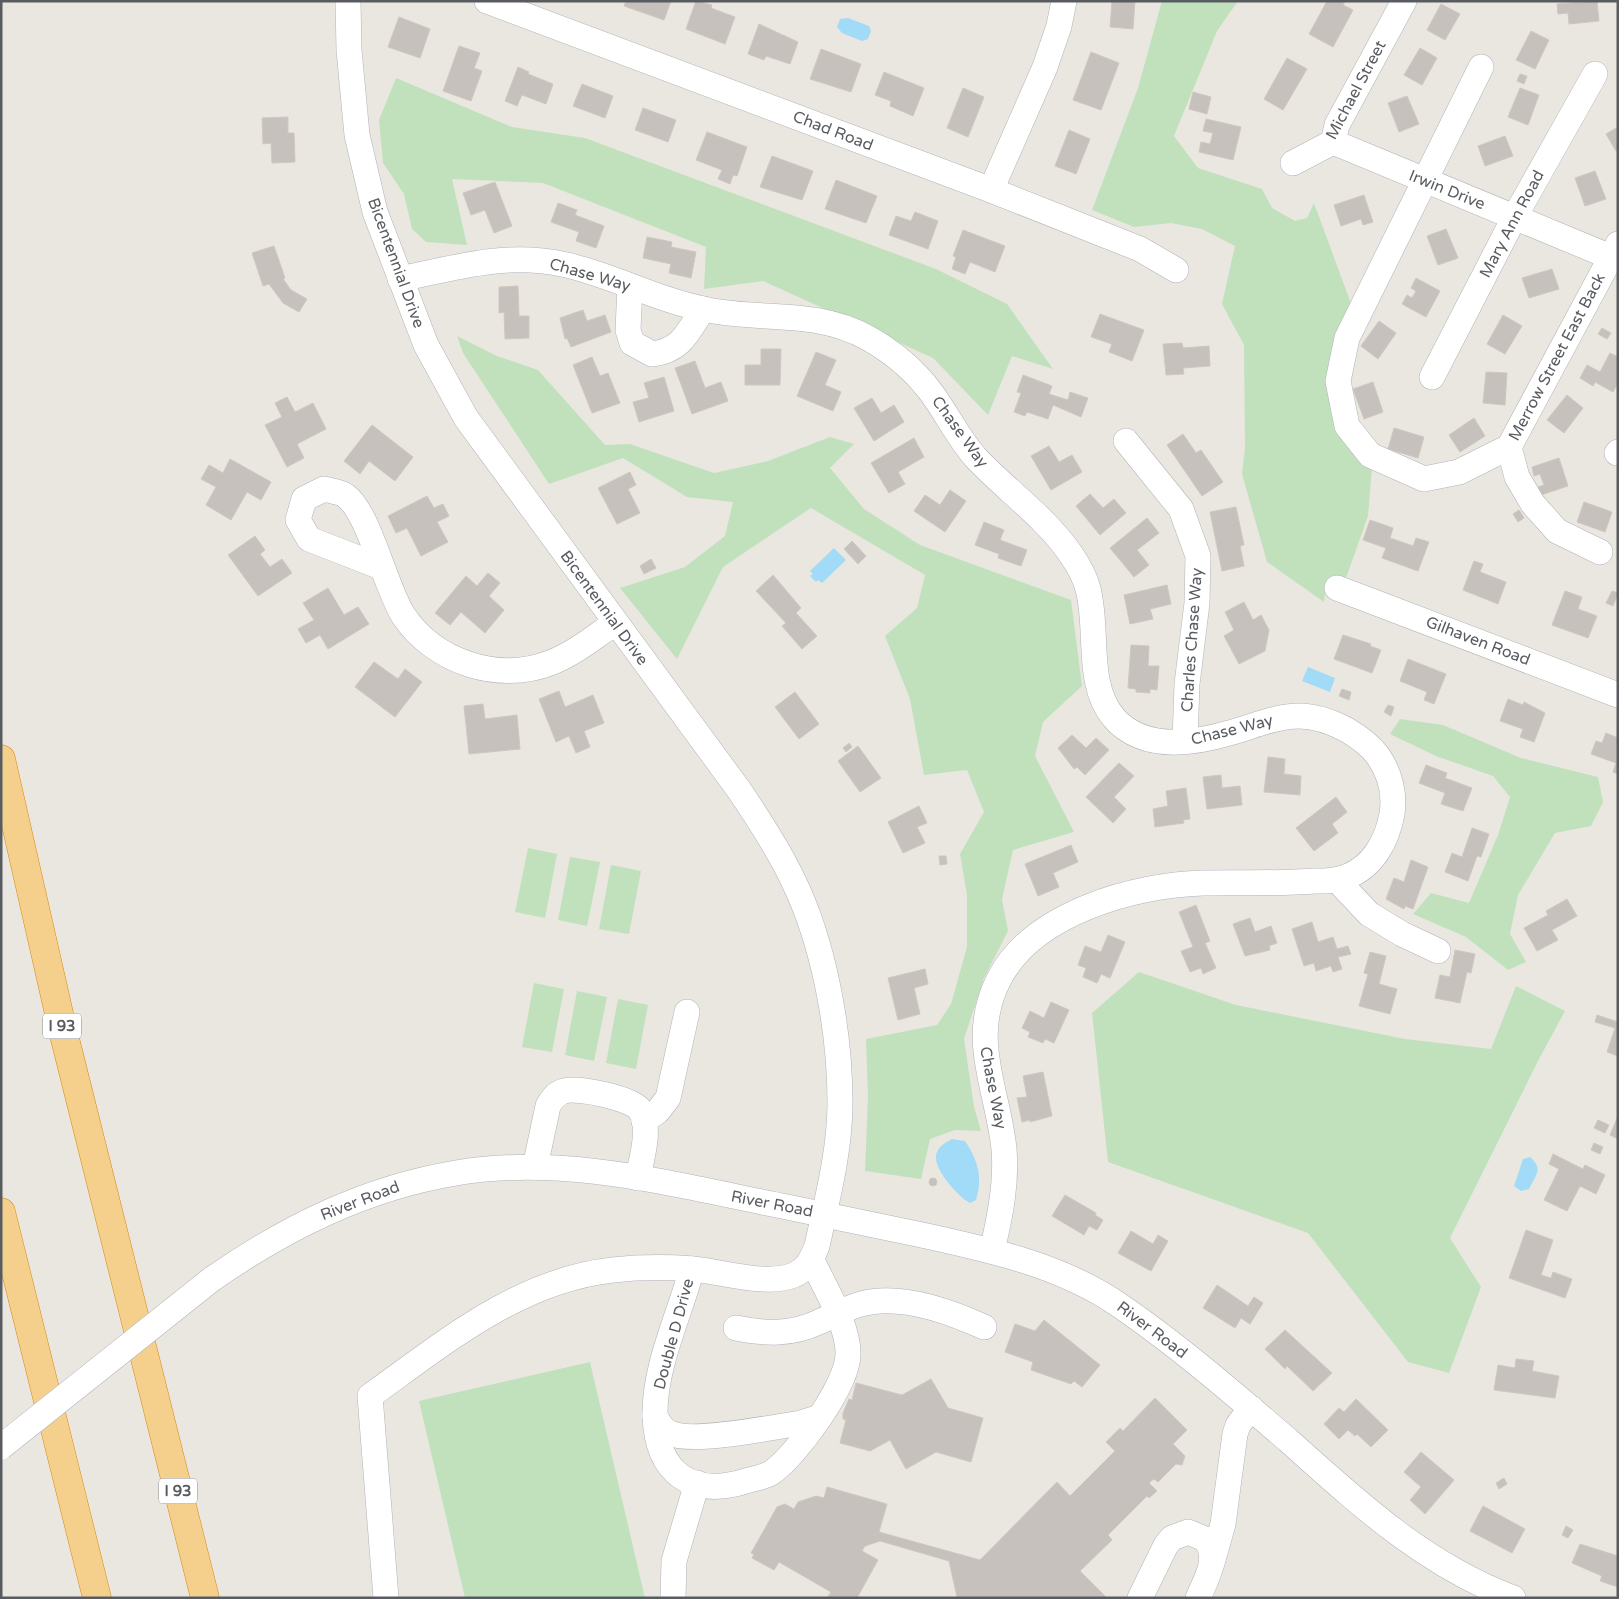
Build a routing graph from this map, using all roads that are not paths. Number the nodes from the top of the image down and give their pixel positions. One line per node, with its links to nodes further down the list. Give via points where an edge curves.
1 (348, 1): 14 (street, Bicentennial Drive, via 357,136 375,212)
2 (487, 1): 10 (street, Chad Road)
3 (1064, 1): 10 (street, via 1045,67)
4 (1404, 1): 7 (street, Michael Street, via 1336,125)
5 (1481, 66): 9 (street)
6 (1595, 74): 11 (street, Mary Ann Road)
7 (1333, 142): 8 (street, Michael Street); 9 (street, Irwin Drive)
8 (1293, 163)
9 (1424, 181): 11 (street, Irwin Drive); 19 (street, via 1347,338 1338,381 1347,426 1370,456 1424,479 1459,472)
10 (991, 190): 13 (street, Chad Road, via 1140,249)
11 (1514, 218): 12 (street, Irwin Drive); 17 (street, Mary Ann Road)
12 (1615, 254): 19 (street, Merrow Street East Back)
13 (1176, 270)
14 (400, 279): 15 (street, Chase Way, via 496,259 520,259 562,264); 23 (street, Bicentennial Drive, via 426,345 466,418)
15 (630, 286): 16 (street, Chase Way); 16 (street, via 628,330 632,343 652,354 671,350)
16 (703, 310): 25 (street, Chase Way, via 806,317 828,322 867,337 906,366 930,391 970,451 1070,552 1087,585 1098,678 1102,697 1113,717 1132,733 1152,742)
17 (1432, 377)
18 (1126, 441): 25 (street, Charles Chase Way, via 1181,509 1198,556)
19 (1509, 447): 20 (street, Merrow Street East Back, via 1517,477 1533,504 1557,531)
20 (1600, 552)
21 (381, 568): 23 (street, via 403,614 416,631 450,656 489,670 511,671 551,663)
22 (1337, 588): 24 (street, Gilhaven Road)
23 (615, 623): 34 (street, Bicentennial Drive, via 760,821 793,879 810,920 833,1018 840,1104)
24 (1618, 695)
25 (1185, 741): 27 (street, Chase Way, via 1299,716 1320,718 1339,725 1373,749 1385,767 1392,787 1393,809 1388,830 1368,865)
26 (1, 759): 50 (highway, I 93, via 60,1021)
27 (1337, 880): 28 (street, via 1369,914); 35 (street, Chase Way, via 1198,883 1141,890 1098,903 1060,920 1026,944 1000,977 991,997 985,1032 986,1060 1004,1147 1005,1170)
28 (1438, 951)
29 (687, 1012): 30 (street, via 668,1098 658,1112)
30 (644, 1121): 31 (street, via 641,1111 622,1100 572,1089 562,1092 553,1097 548,1106); 32 (street, via 646,1132)
31 (535, 1167): 32 (street, River Road); 44 (street, River Road, bridge, via 503,1167 417,1180 362,1197 270,1241 212,1279)
32 (638, 1178): 34 (street, River Road)
33 (1, 1212): 49 (highway)
34 (824, 1214): 35 (street, River Road); 36 (street)
35 (992, 1250): 41 (street, River Road, via 1089,1286 1160,1335)
36 (812, 1260): 37 (street, Double D Drive, via 796,1274 769,1280); 38 (street, Double D Drive)
37 (692, 1269): 42 (street, Double D Drive, via 664,1360); 51 (street, via 613,1270 571,1277 534,1290 478,1320 370,1396)
38 (836, 1313): 39 (street, via 863,1303 897,1302 946,1312); 40 (street, via 787,1333); 43 (street, Double D Drive, via 848,1339 848,1356 837,1388)
39 (984, 1327)
40 (736, 1328)
41 (1251, 1408): 46 (street, via 1235,1434); 55 (street, River Road, via 1392,1530 1429,1557 1475,1582)
42 (655, 1416): 43 (street, via 661,1428 670,1434 697,1437); 45 (street, Double D Drive, via 659,1448 669,1467 686,1480)
43 (817, 1418): 45 (street, Double D Drive, via 790,1457 769,1474 728,1487)
44 (1, 1447)
45 (697, 1483): 52 (street, via 674,1561)
46 (1228, 1493): 47 (street, via 1212,1512); 48 (street)
47 (1172, 1538): 48 (street, via 1188,1532 1199,1535 1208,1543); 53 (street)
48 (1212, 1564): 54 (street)
49 (98, 1598)
50 (205, 1598)
51 (386, 1598)
52 (674, 1598)
53 (1140, 1598)
54 (1198, 1598)
55 (1514, 1598)

